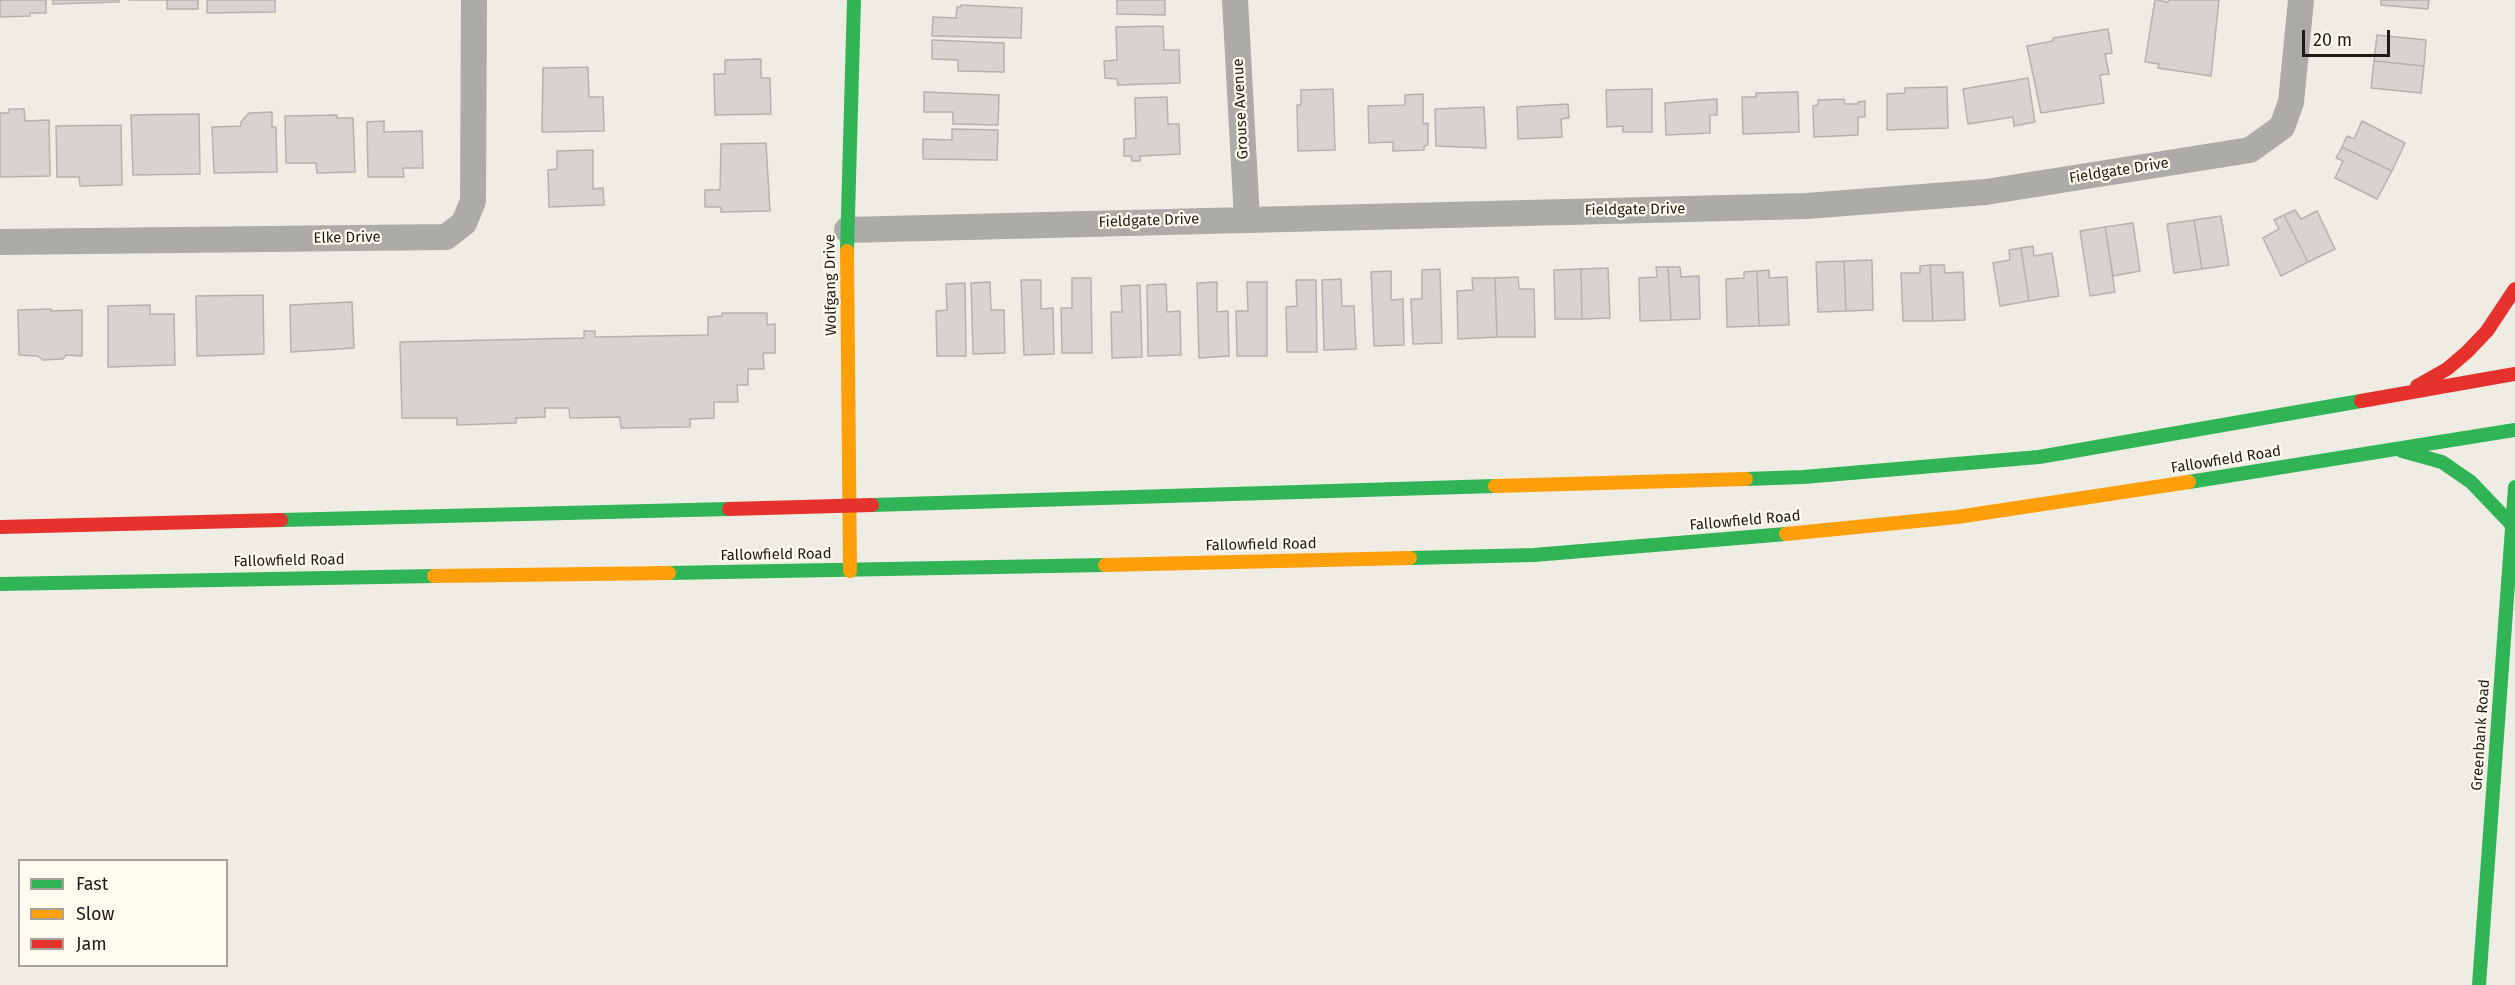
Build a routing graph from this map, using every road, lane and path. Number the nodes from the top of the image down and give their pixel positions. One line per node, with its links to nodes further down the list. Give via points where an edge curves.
1 (474, 0): 7 (street, Elke Drive, via 473,201 464,224 446,237)
2 (854, 0): 6 (main road, Wolfgang Drive)
3 (1235, 0): 5 (street, Grouse Avenue)
4 (2301, 0): 5 (street, Fieldgate Drive, via 2291,102 2282,127 2250,150 1986,192 1807,206)
5 (1247, 219): 6 (street, Fieldgate Drive)
6 (847, 230): 14 (main road, Wolfgang Drive)
7 (0, 242)
8 (2515, 289): 10 (main road, via 2487,331 2467,352 2447,369)
9 (2515, 374): 10 (main road)
10 (2401, 395): 14 (main road, via 2039,457 1887,472)
11 (2515, 430): 12 (main road, Fallowfield Road)
12 (2395, 449): 15 (main road, via 2442,462 2471,482); 17 (main road, Fallowfield Road, via 1998,512 1617,549 1451,558)
13 (2515, 487): 15 (main road, Greenbank Road)
14 (850, 506): 16 (main road); 17 (main road, Wolfgang Drive)
15 (2513, 526): 19 (main road, Greenbank Road)
16 (0, 527)
17 (850, 571): 18 (main road, Fallowfield Road)
18 (0, 584)
19 (2479, 985)

